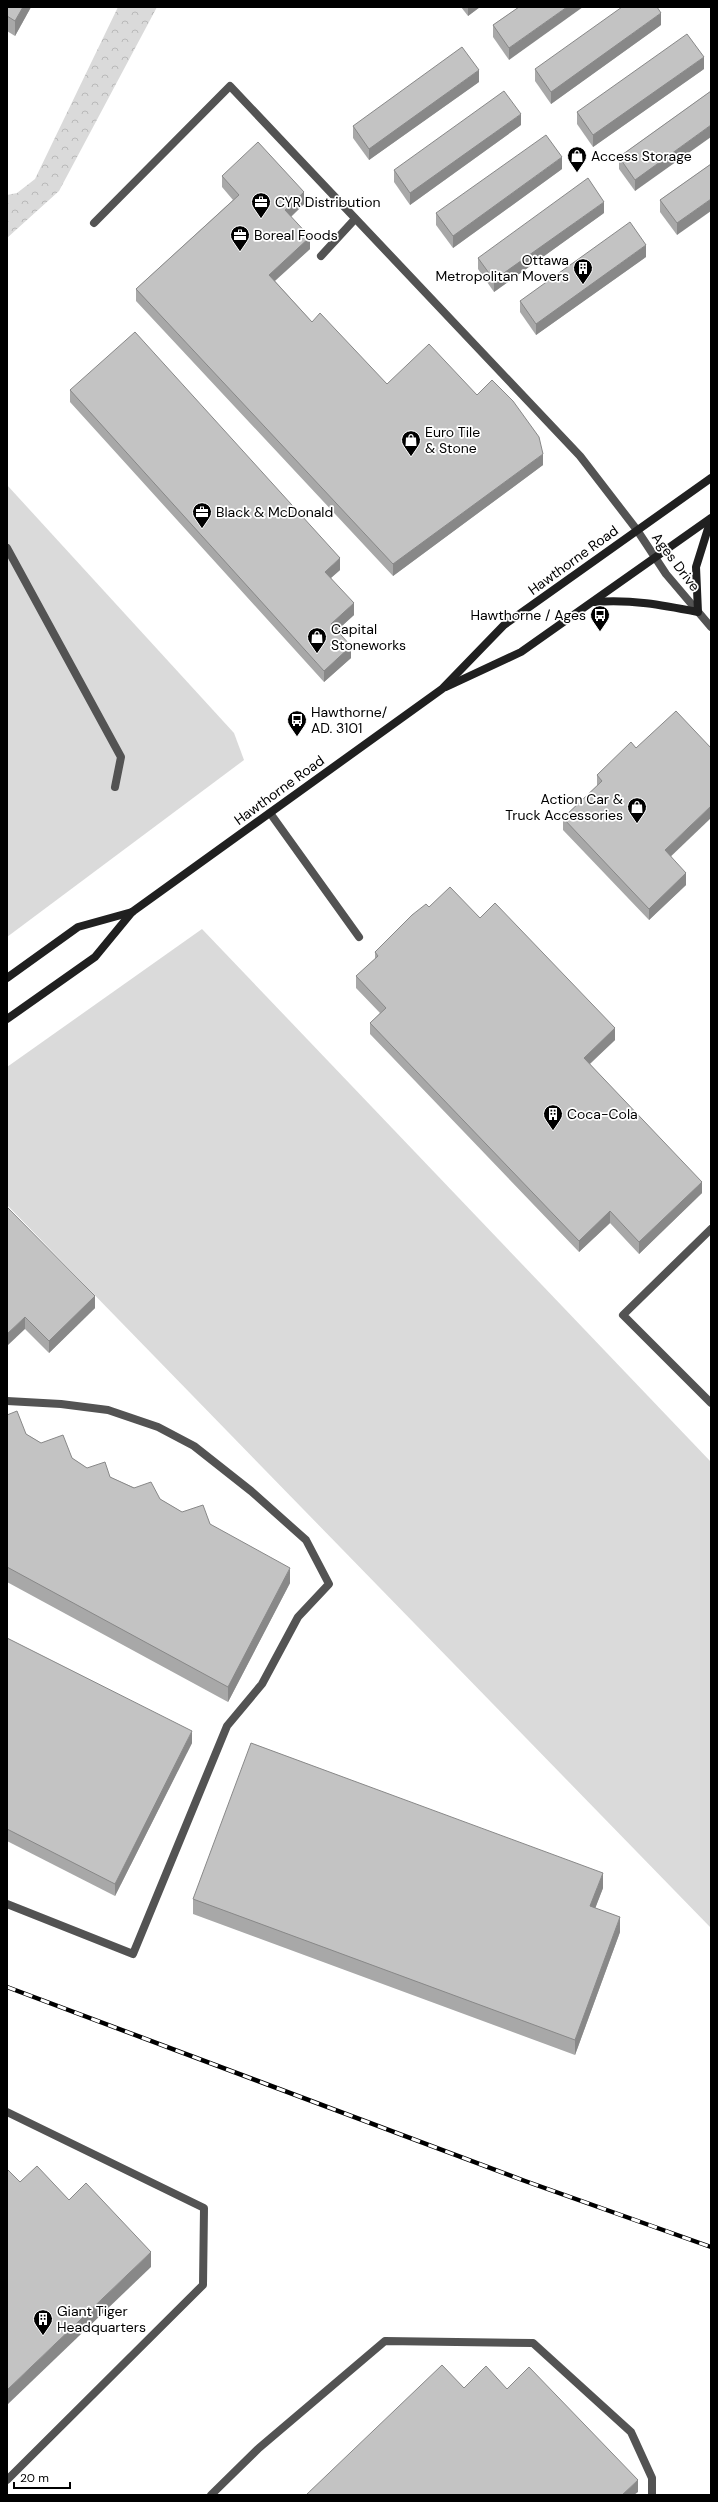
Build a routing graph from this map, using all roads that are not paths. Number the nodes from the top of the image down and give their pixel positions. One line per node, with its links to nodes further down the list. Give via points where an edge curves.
1 (355, 219): 2 (street, Ages Drive, via 230,86); 3 (street); 6 (street, Ages Drive, via 580,456)
2 (94, 223)
3 (321, 256)
4 (711, 478): 6 (main road, Hawthorne Road)
5 (711, 518): 8 (main road, Hawthorne Road); 10 (main road, via 696,567)
6 (637, 530): 8 (street, Ages Drive); 12 (main road, Hawthorne Road, via 504,625)
7 (7, 548): 13 (street, via 121,756)
8 (655, 559): 9 (main road, Hawthorne Road); 10 (street, Ages Drive)
9 (593, 602): 10 (main road, via 646,601); 12 (main road, Hawthorne Road, via 522,652)
10 (698, 612): 11 (street, Ages Drive)
11 (711, 627)
12 (442, 689): 14 (main road, Hawthorne Road)
13 (115, 787)
14 (270, 813): 15 (main road, Hawthorne Road); 16 (street)
15 (132, 912): 17 (main road, Hawthorne Road, via 78,927); 18 (main road, Hawthorne Road, via 95,957)
16 (359, 937)
17 (7, 978)
18 (7, 1019)
19 (711, 1229): 21 (street, via 623,1315)
20 (7, 1401): 22 (street, via 108,1410 158,1427 194,1446 251,1491 306,1540 329,1584 298,1617 262,1684 226,1726 133,1954)
21 (711, 1403)
22 (7, 1904)
23 (7, 2112): 24 (street, via 204,2208 204,2223 203,2285)
24 (7, 2480)
25 (211, 2495): 26 (street, via 259,2448 385,2341 533,2343 631,2432 652,2478)
26 (652, 2495)

